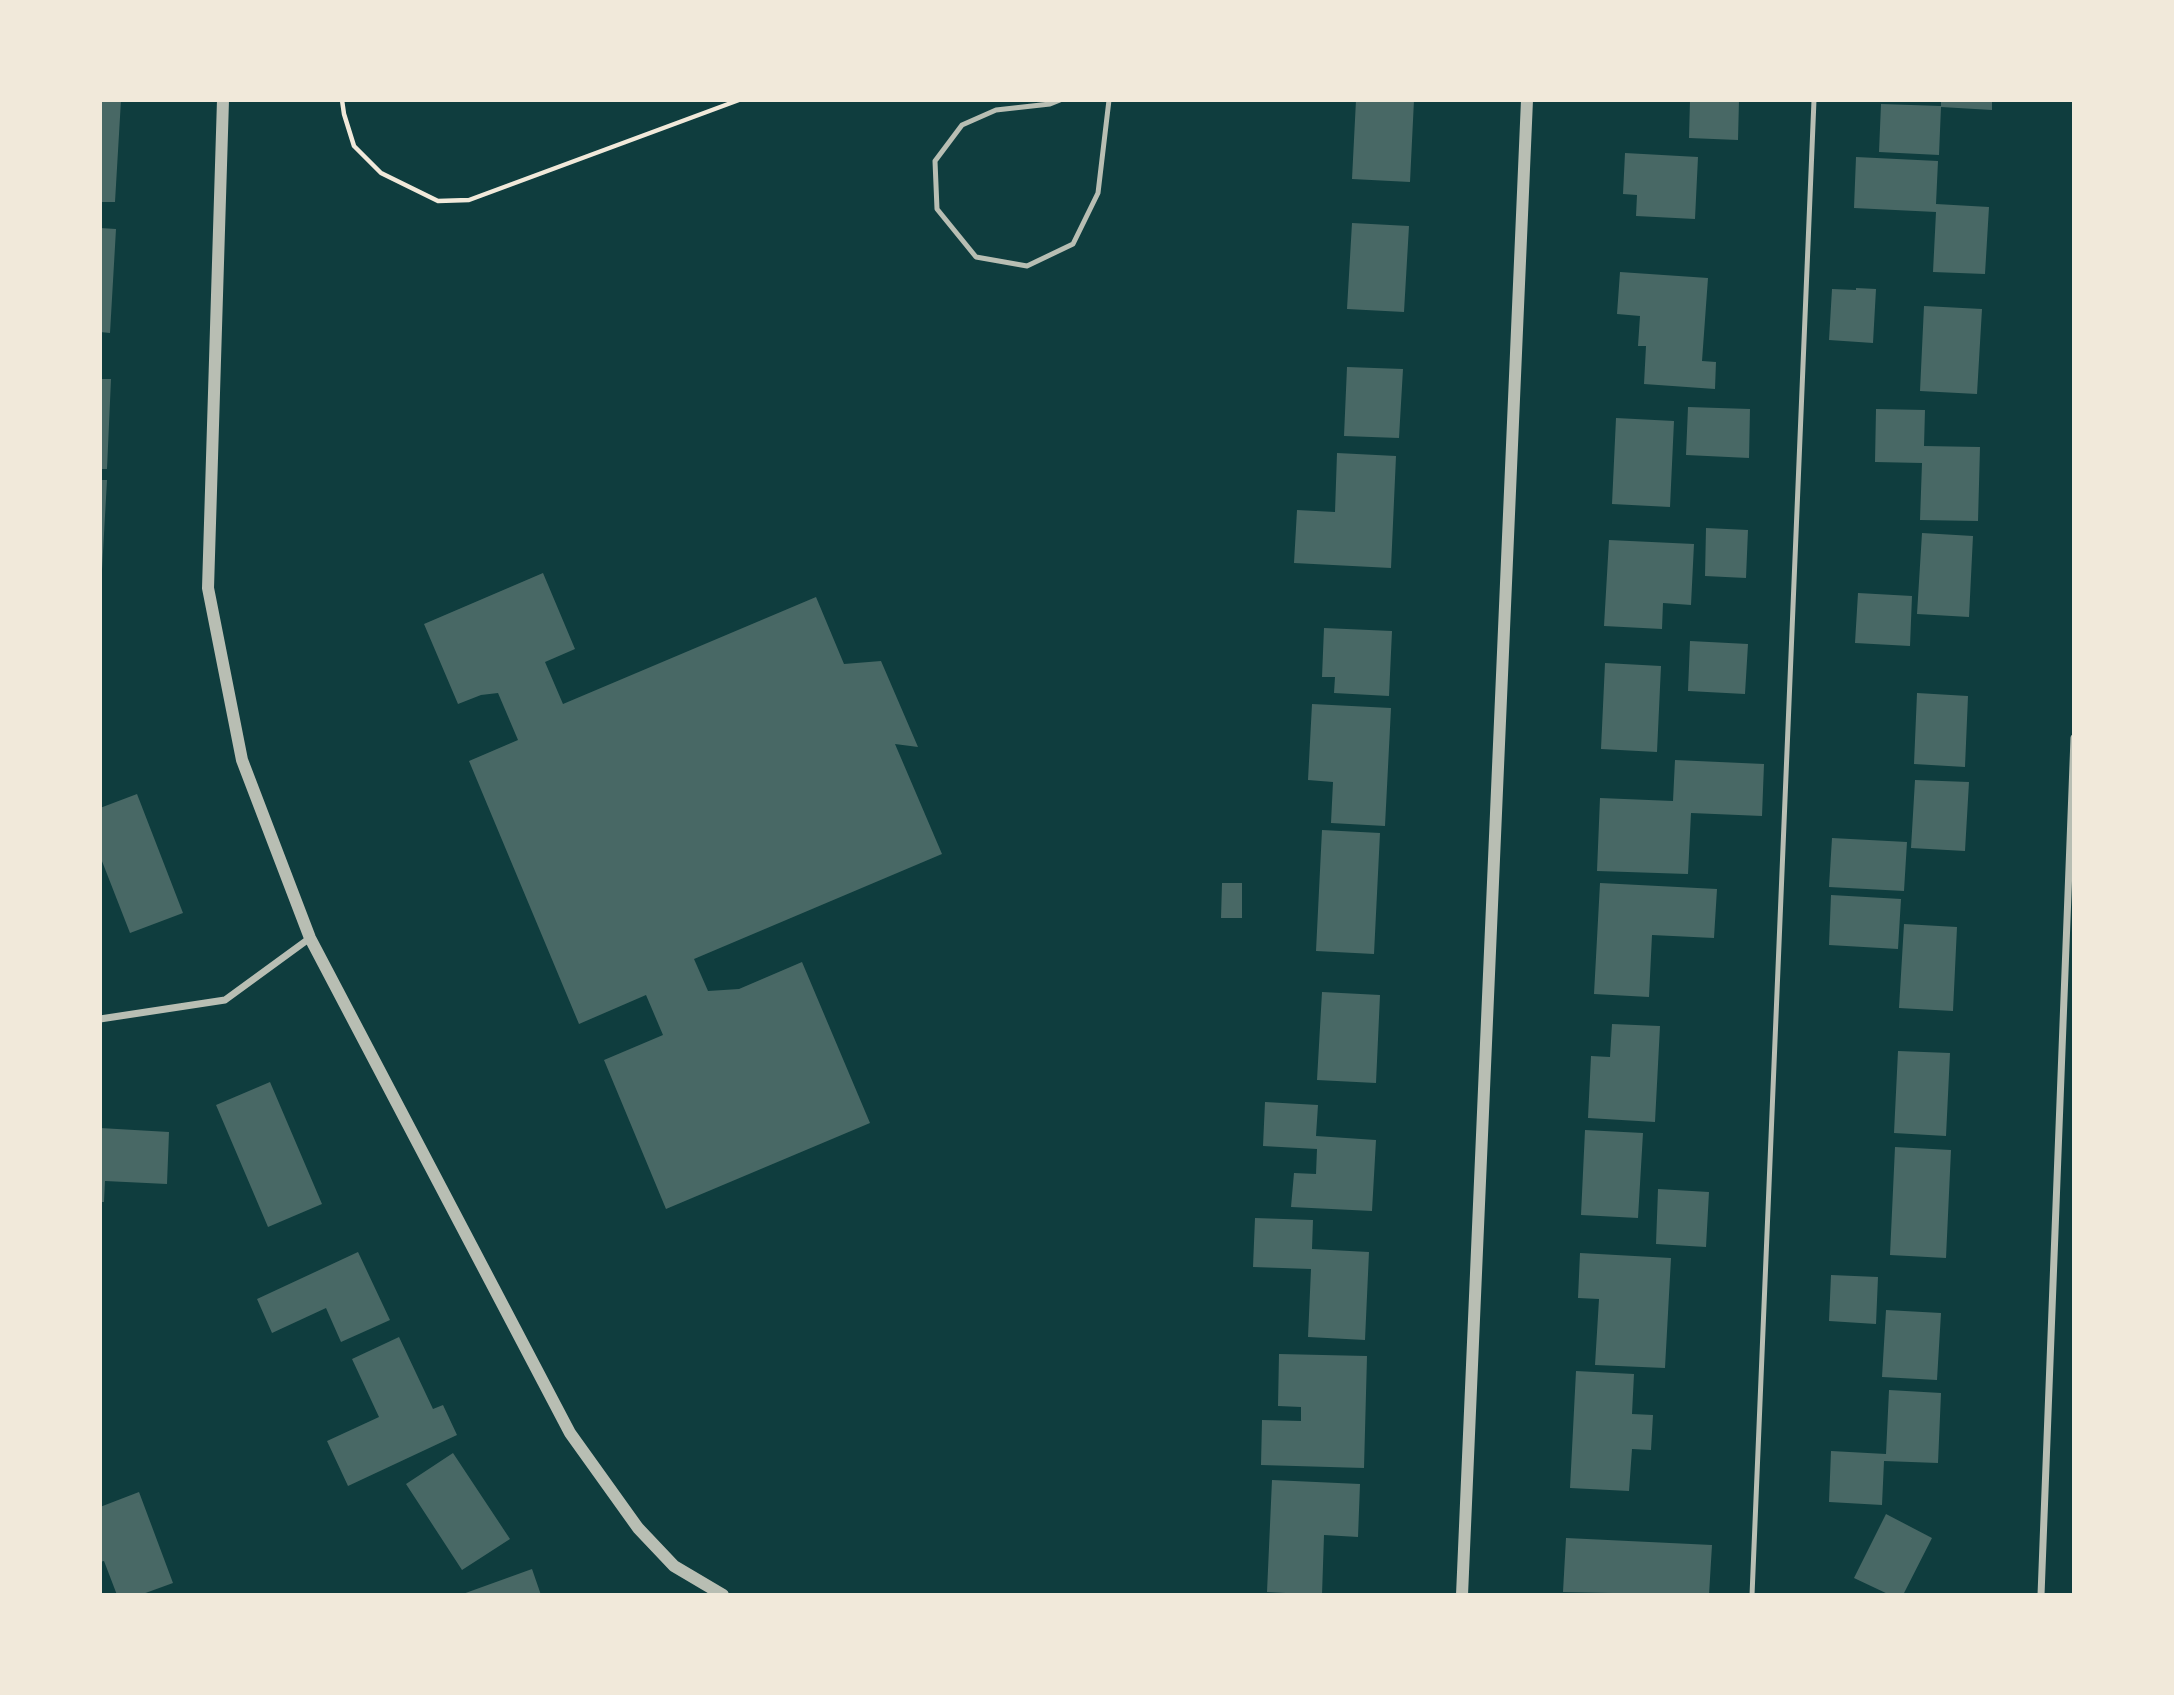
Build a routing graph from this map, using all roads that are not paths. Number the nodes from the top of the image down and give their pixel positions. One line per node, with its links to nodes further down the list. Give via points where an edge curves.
1 (223, 100): 7 (street, via 208,588 242,760)
2 (1060, 100): 3 (lane, via 996,110 962,125 934,161 937,209 976,257 1027,266 1073,244 1098,193)
3 (1109, 100)
4 (1527, 100): 10 (street)
5 (1814, 100): 11 (lane)
6 (2074, 738): 12 (street)
7 (310, 937): 8 (street, via 225,1000); 9 (street, via 570,1433 638,1528 674,1566)
8 (100, 1018)
9 (723, 1595)
10 (1462, 1595)
11 (1752, 1595)
12 (2041, 1595)

